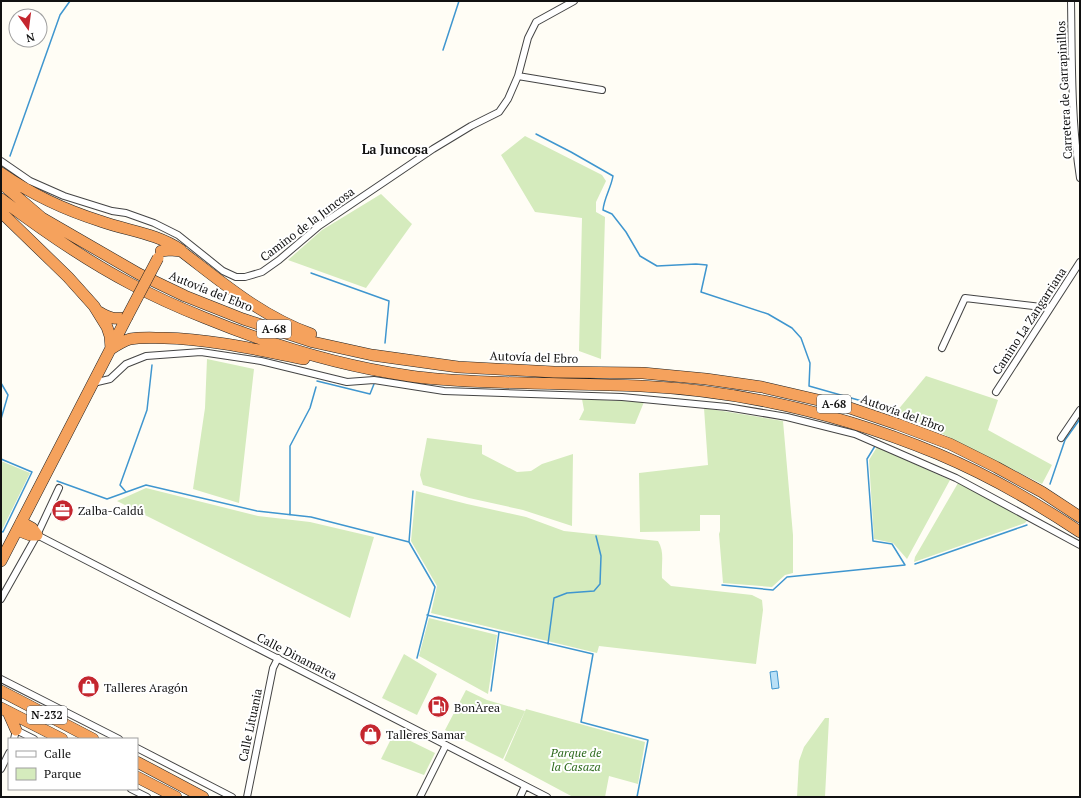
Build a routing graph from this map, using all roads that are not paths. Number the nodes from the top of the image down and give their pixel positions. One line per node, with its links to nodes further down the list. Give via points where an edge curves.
1 (574, 1): 3 (street, Camino de la Juncosa, via 536,22 528,38)
2 (1071, 1): 4 (street, Carretera de Garrapinillos)
3 (518, 76): 6 (street); 16 (street, Camino de la Juncosa, via 499,112 427,153 319,226 262,272 245,278 236,277 223,271 178,235)
4 (1073, 83): 5 (street); 8 (street, Carretera de Garrapinillos)
5 (1080, 83)
6 (602, 90)
7 (1080, 95): 8 (street)
8 (1073, 96): 11 (street, Carretera de Garrapinillos)
9 (1, 161): 16 (street, Camino de la Juncosa, via 30,182 64,196 154,223)
10 (1, 173): 15 (highway, via 38,196 69,210 102,222)
11 (1080, 178)
12 (1, 183): 26 (highway, Autovía del Ebro / A-68, via 42,218 139,274 185,296 243,319 313,342)
13 (1, 199): 27 (highway, Autovía del Ebro / A-68, via 74,251 176,306 236,331)
14 (1, 212): 21 (highway, via 68,277)
15 (150, 234): 16 (highway); 18 (highway)
16 (169, 236): 17 (highway); 18 (highway)
17 (181, 250): 18 (highway); 26 (highway, via 248,302 269,315 305,332)
18 (159, 254): 22 (highway, bridge)
19 (1080, 262): 20 (street, Camino La Zangarriana)
20 (1050, 308): 24 (street, via 965,298); 29 (street, Camino La Zangarriana)
21 (98, 312): 22 (highway, via 110,318); 25 (highway, via 108,331)
22 (127, 317): 23 (highway, via 133,329); 25 (highway)
23 (147, 337): 25 (highway, via 125,341); 27 (highway, via 198,340)
24 (942, 348)
25 (111, 349): 28 (highway)
26 (384, 357): 33 (highway, Autovía del Ebro / A-68, via 458,367 643,373 762,387 844,406 950,444 1042,492)
27 (367, 369): 35 (highway, Autovía del Ebro / A-68, via 412,377 457,380 702,391 760,400 839,418 926,449 990,479)
28 (93, 384): 34 (highway); 37 (street, via 110,379 126,364 146,356 201,352 262,361 347,382 374,380 444,391 622,397 727,407 787,417 856,434 956,478)
29 (996, 392)
30 (1080, 410): 31 (street)
31 (1061, 438)
32 (59, 488): 36 (street)
33 (1080, 517)
34 (19, 526): 36 (highway, via 30,535); 38 (highway)
35 (1080, 532)
36 (37, 535): 39 (street); 40 (street, Calle Dinamarca)
37 (1080, 545)
38 (1, 561)
39 (1, 599)
40 (278, 658): 49 (street, Calle Dinamarca); 61 (street, Calle Lituania)
41 (1, 679): 48 (street)
42 (1, 690): 47 (highway, N-232)
43 (5, 710): 44 (highway); 46 (highway, N-232)
44 (15, 734): 45 (street)
45 (30, 738)
46 (60, 738)
47 (91, 738)
48 (116, 738)
49 (446, 745): 55 (street, Calle Dinamarca); 62 (street)
50 (138, 749): 60 (street)
51 (8, 755): 53 (street)
52 (138, 763): 59 (highway)
53 (1, 769)
54 (138, 778): 58 (highway)
55 (525, 786): 63 (street); 64 (street, Calle Dinamarca)
56 (133, 790): 57 (street)
57 (147, 797)
58 (176, 797)
59 (203, 797)
60 (232, 797)
61 (247, 797)
62 (420, 797)
63 (520, 797)
64 (547, 797)

